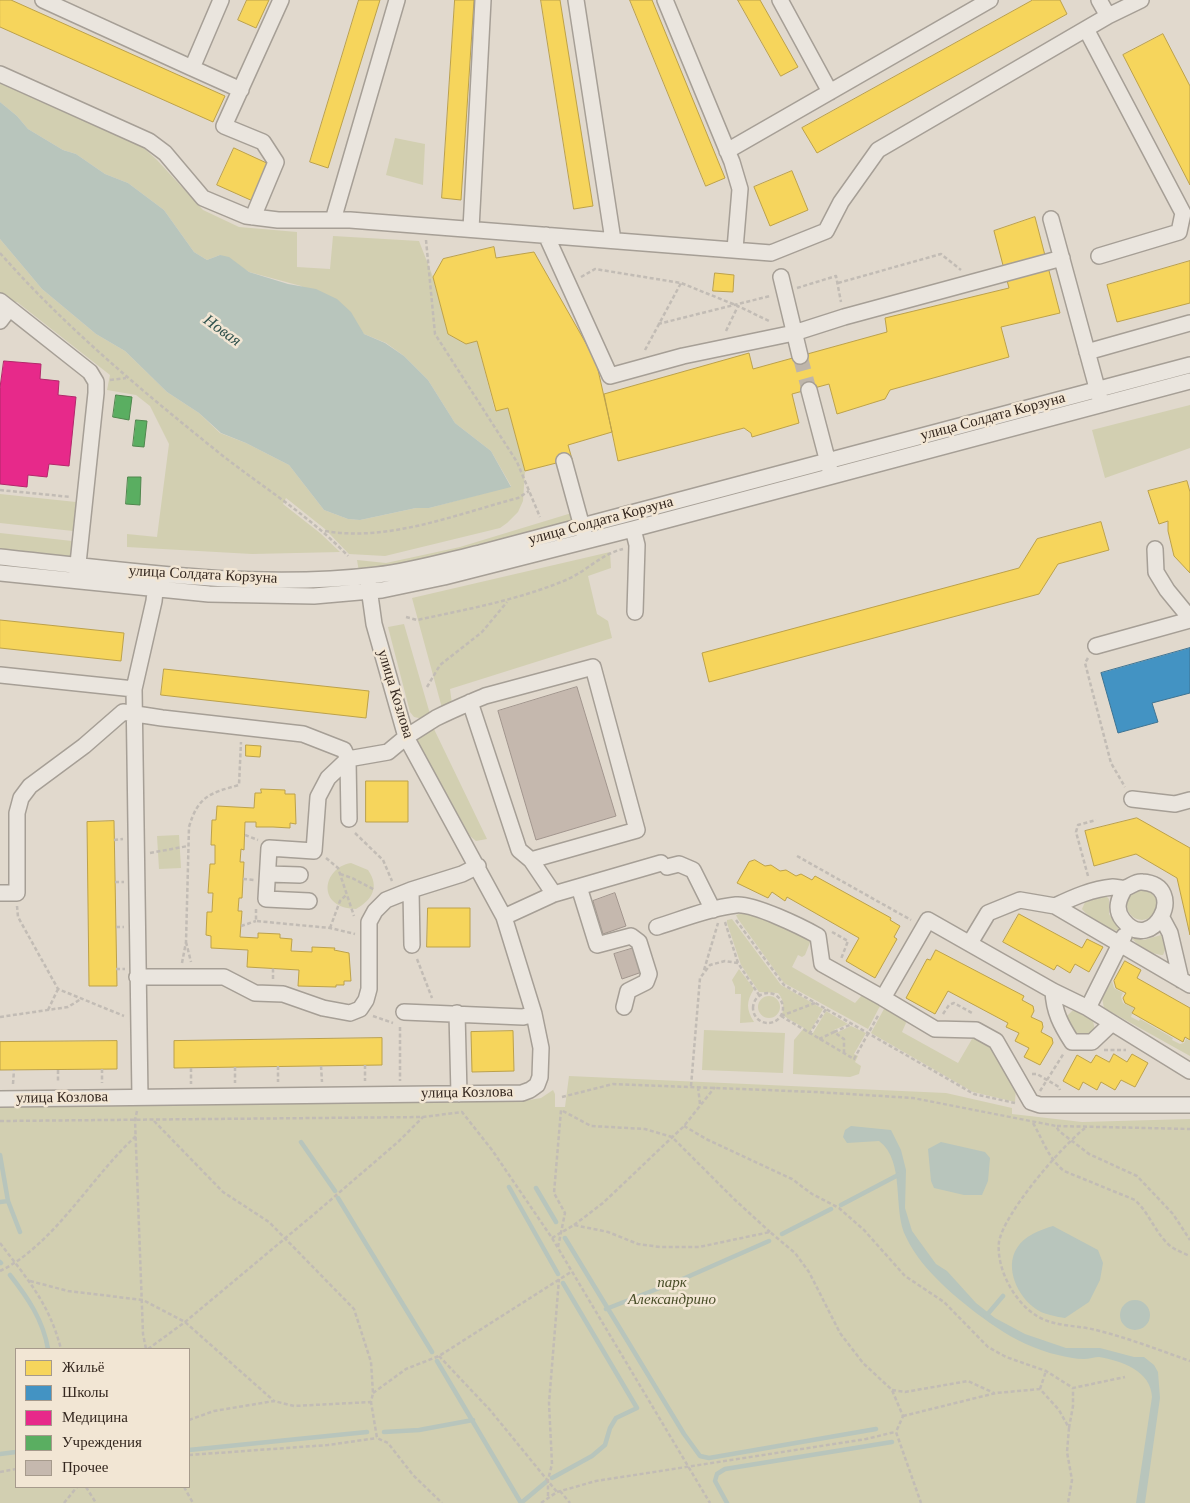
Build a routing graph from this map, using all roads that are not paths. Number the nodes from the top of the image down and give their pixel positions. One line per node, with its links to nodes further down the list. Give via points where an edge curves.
1 (43, 0): 14 (street)
2 (221, 0): 14 (street)
3 (281, 0): 16 (street)
4 (397, 0): 21 (street)
5 (483, 0): 22 (street)
6 (576, 0): 24 (street)
7 (665, 0): 18 (street)
8 (780, 0): 17 (street)
9 (990, 0): 17 (street)
10 (1099, 0): 12 (street)
11 (1141, 0): 12 (street)
12 (1108, 16): 13 (street)
13 (1086, 29): 25 (street, via 878,150 841,202 826,231 771,252); 26 (street, via 1183,213 1179,232)
14 (192, 68): 16 (street)
15 (0, 74): 19 (street, via 149,141 165,153 203,198)
16 (240, 90): 19 (street, via 224,126 263,142 276,162)
17 (830, 92): 18 (street)
18 (727, 151): 25 (street, via 740,189)
19 (253, 217): 21 (street)
20 (1051, 219): 27 (street)
21 (333, 220): 22 (street)
22 (471, 229): 23 (street)
23 (546, 235): 24 (street); 32 (street, via 610,376 683,356)
24 (613, 240): 25 (street)
25 (735, 249)
26 (1099, 256)
27 (1062, 258): 32 (street); 33 (street)
28 (782, 285): 32 (street)
29 (5, 305): 30 (street); 47 (street, via 90,372 96,382)
30 (0, 322)
31 (1190, 323): 33 (street)
32 (794, 333): 34 (street)
33 (1087, 352): 37 (street)
34 (800, 356)
35 (1190, 365): 37 (street, улица Солдата Корзуна)
36 (1190, 381): 39 (street, улица Солдата Корзуна)
37 (1097, 389): 39 (street); 40 (street, улица Солдата Корзуна)
38 (809, 390): 40 (street)
39 (1101, 405): 42 (street, улица Солдата Корзуна)
40 (827, 460): 42 (street); 44 (street, улица Солдата Корзуна)
41 (564, 461): 44 (street)
42 (832, 476): 43 (street, улица Солдата Корзуна)
43 (633, 529): 44 (street, улица Солдата Корзуна); 54 (street, via 637,545)
44 (583, 534): 50 (street, улица Солдата Корзуна); 53 (street, улица Солдата Корзуна, via 437,579)
45 (1155, 550): 55 (street, via 1156,572)
46 (0, 557): 47 (street, улица Солдата Корзуна)
47 (78, 565): 49 (street, улица Солдата Корзуна); 51 (street)
48 (0, 573): 51 (street, улица Солдата Корзуна)
49 (156, 574): 50 (street, улица Солдата Корзуна, via 295,579); 52 (street)
50 (367, 576): 53 (street, улица Козлова)
51 (76, 581): 52 (street, улица Солдата Корзуна)
52 (155, 590): 53 (street, улица Солдата Корзуна, via 314,596); 58 (street)
53 (369, 592): 61 (street, улица Козлова, via 376,630)
54 (635, 612)
55 (1190, 619): 56 (street)
56 (1096, 646)
57 (0, 675): 58 (street)
58 (134, 689): 60 (street)
59 (470, 702): 61 (street, via 441,715); 66 (street, via 519,850); 66 (street, via 593,667 637,830)
60 (135, 712): 62 (street, via 303,734 344,750); 73 (street, via 123,712 30,786 21,798 17,813 16,893); 85 (street)
61 (406, 737): 62 (street, via 388,752); 67 (street, улица Козлова)
62 (348, 759): 65 (street); 69 (street, via 328,778 318,797 314,851 269,848)
63 (1132, 800): 64 (street, via 1174,804)
64 (1190, 800)
65 (349, 819)
66 (531, 860): 74 (street)
67 (478, 866): 72 (street); 78 (street, улица Козлова)
68 (300, 875): 69 (street)
69 (263, 877): 75 (street, via 266,899)
70 (579, 887): 74 (street); 77 (street, via 679,864 694,870); 89 (street, via 597,945 631,936 639,942 649,974 646,982 628,991)
71 (1125, 888): 76 (street, via 1086,892); 79 (street, via 1137,882 1158,887 1166,906); 80 (street, via 1119,897 1118,908)
72 (411, 890): 84 (street); 85 (street, via 386,900 369,922 369,989 360,1009 350,1013 283,994 255,993 224,977)
73 (0, 893)
74 (554, 894): 78 (street)
75 (309, 902)
76 (1055, 906): 82 (street, via 1020,900 988,912); 83 (street)
77 (717, 913): 81 (street); 88 (street, via 738,904 796,924 818,936 822,964)
78 (504, 917): 92 (street, улица Козлова)
79 (1162, 918): 80 (street, via 1149,929); 86 (street)
80 (1128, 926): 83 (street)
81 (658, 927)
82 (970, 943): 87 (street); 88 (street, via 928,920)
83 (1121, 944): 86 (street); 90 (street)
84 (414, 951)
85 (138, 977): 98 (street)
86 (1186, 982)
87 (1053, 991): 90 (street); 94 (street, via 1054,1009 1072,1042 1092,1042)
88 (885, 999): 99 (street, via 935,1029 976,1030 996,1040 1031,1102 1062,1107)
89 (624, 1007)
90 (1088, 1008): 94 (street)
91 (457, 1014): 92 (street, via 522,1017); 93 (street); 96 (street)
92 (534, 1014): 96 (street, улица Козлова, via 541,1054 537,1085 522,1093)
93 (401, 1018)
94 (1111, 1024): 95 (street)
95 (1190, 1071)
96 (459, 1094): 98 (street, улица Козлова)
97 (0, 1099): 98 (street, улица Козлова)
98 (139, 1103)
99 (1190, 1104)

